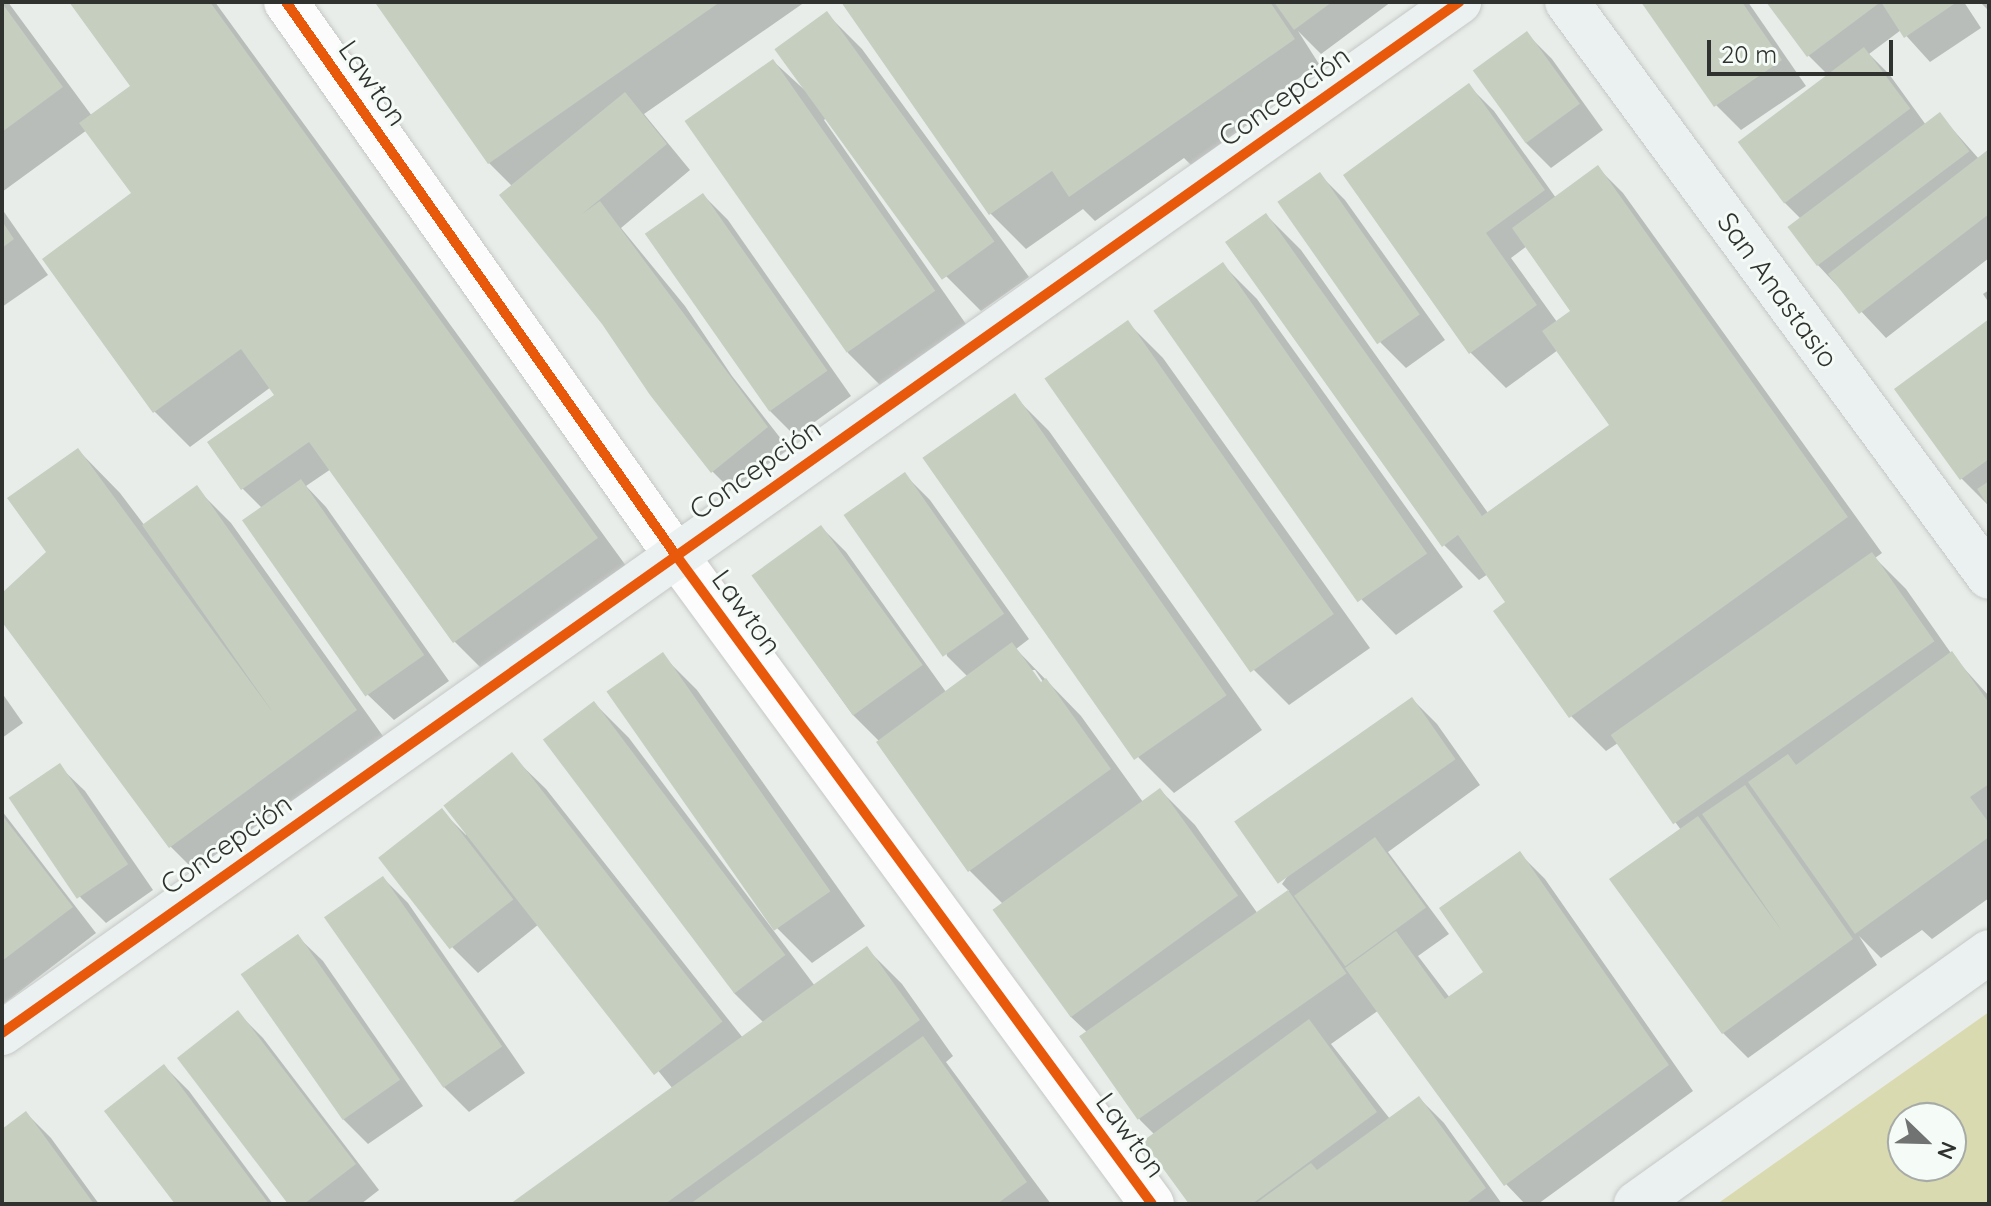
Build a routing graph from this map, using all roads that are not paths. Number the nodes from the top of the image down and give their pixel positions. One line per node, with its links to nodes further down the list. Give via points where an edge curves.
1 (286, 2): 4 (street, Lawton)
2 (1459, 2): 4 (street, Concepción)
3 (1567, 2): 5 (street, San Anastasio)
4 (675, 554): 7 (street, Concepción); 8 (street, Lawton)
5 (1989, 577)
6 (1989, 952): 9 (street)
7 (2, 1033)
8 (1152, 1204)
9 (1636, 1204)

